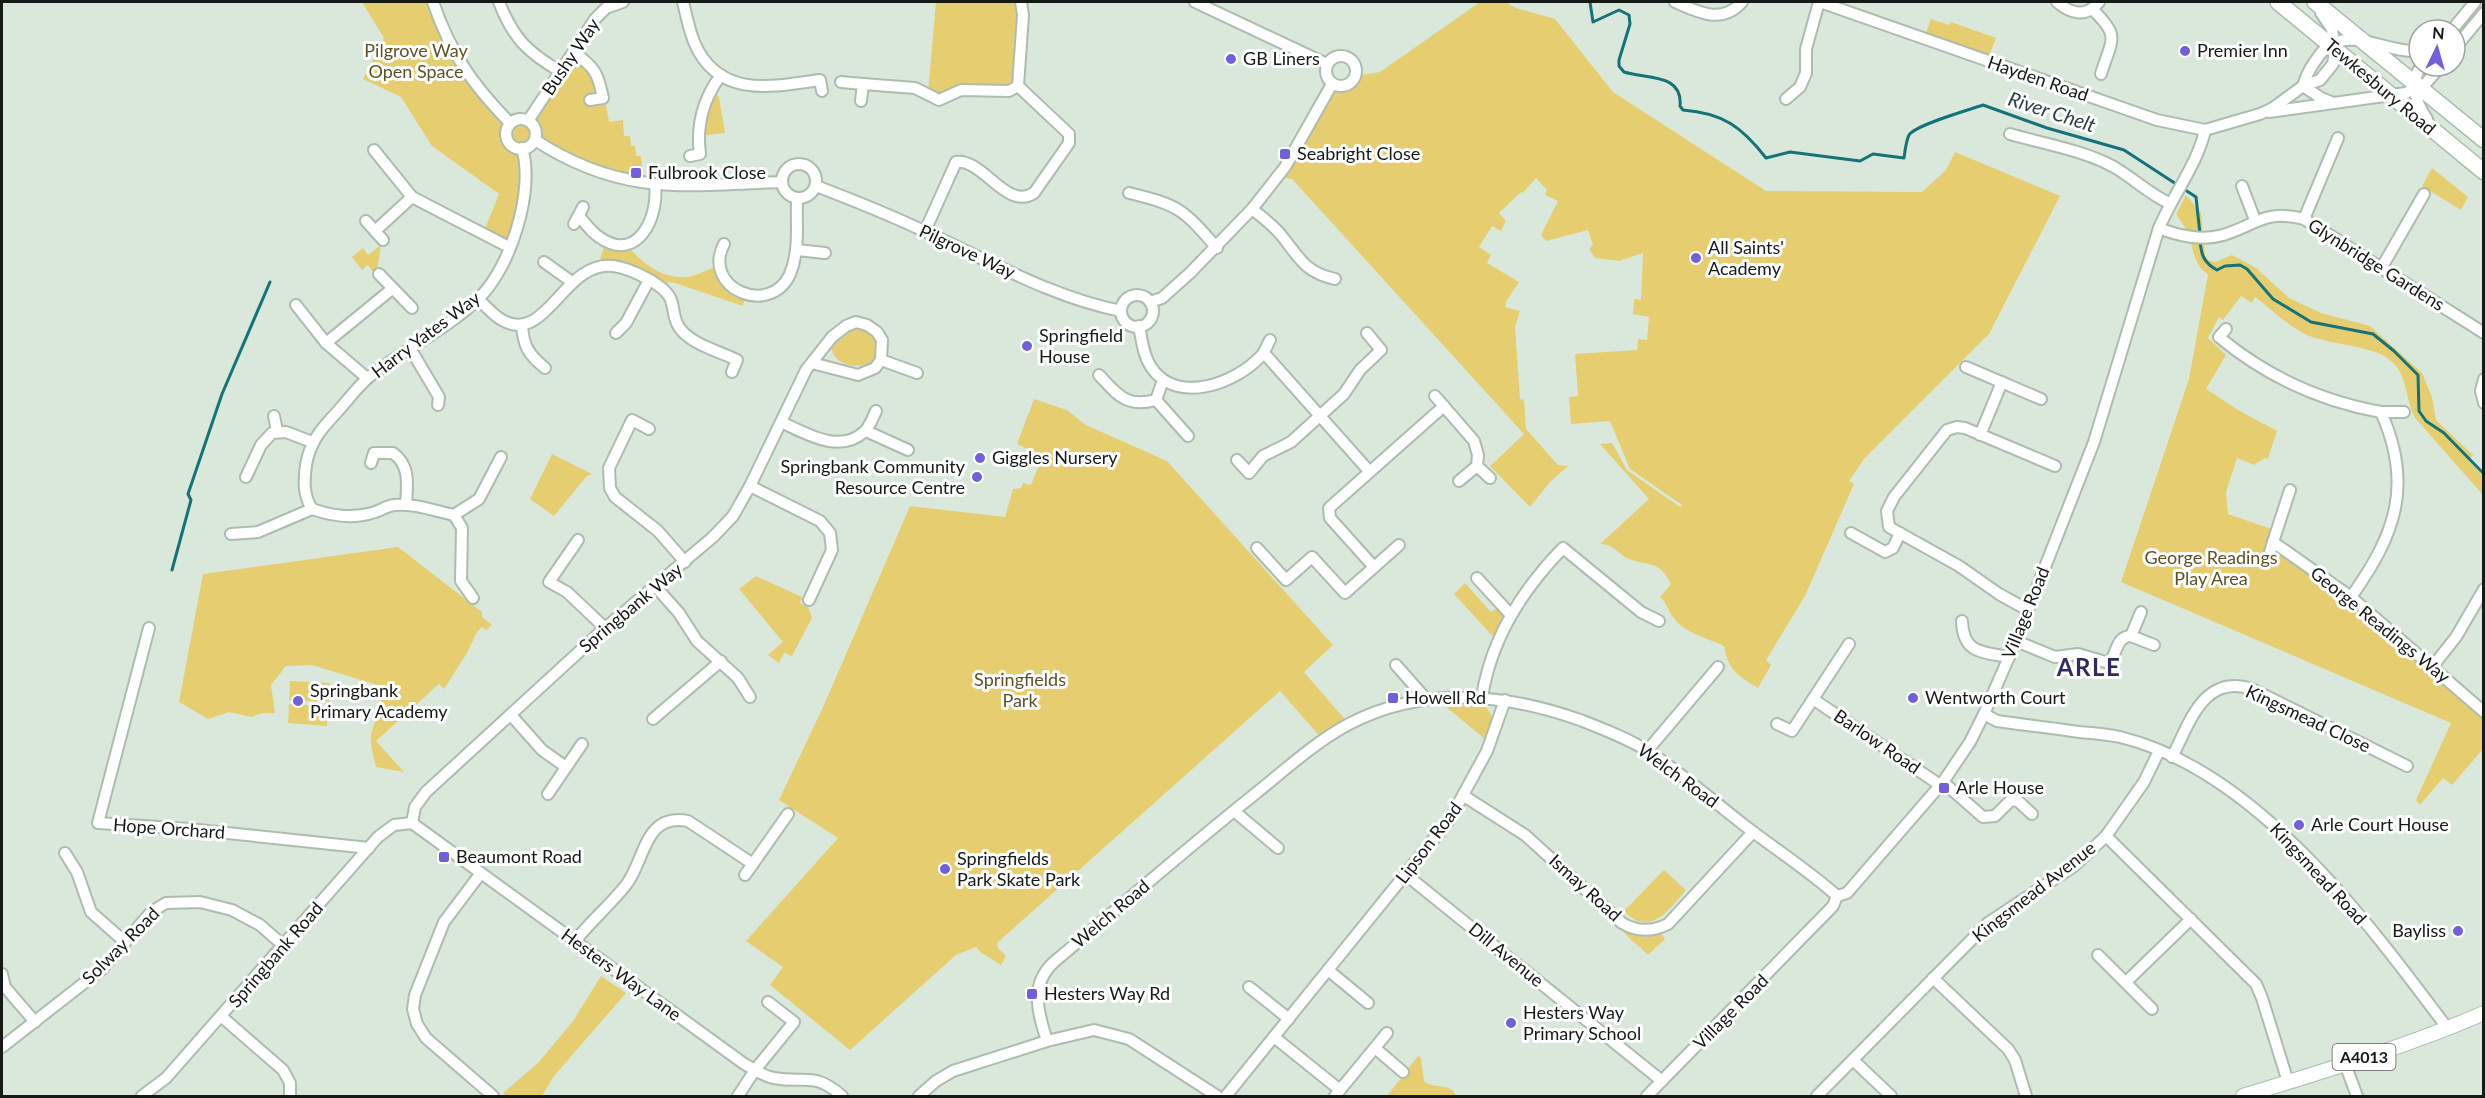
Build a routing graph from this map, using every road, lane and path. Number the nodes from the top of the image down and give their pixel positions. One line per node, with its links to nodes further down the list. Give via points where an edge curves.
1 (433, 2): 43 (street, via 442,29 471,81)
2 (499, 2): 24 (street, via 518,39 537,58)
3 (623, 2): 14 (street, Bushy Way)
4 (683, 2): 26 (street, via 699,52)
5 (1021, 2): 32 (street)
6 (1195, 2): 23 (street)
7 (1675, 2): 8 (street, via 1715,16 1728,13)
8 (1742, 2)
9 (1819, 2): 37 (street, via 1806,49 1806,73 1800,87); 44 (street, Hayden Road, via 2157,120)
10 (2057, 2): 15 (street, via 2074,12 2085,12)
11 (2278, 2): 20 (highway, Tewkesbury Road)
12 (2314, 2): 19 (highway, Tewkesbury Road); 20 (street, via 2328,21)
13 (2475, 2): 17 (street)
14 (605, 5): 22 (street, Bushy Way)
15 (2096, 5): 25 (street, via 2112,33)
16 (2484, 13): 18 (street)
17 (2462, 18)
18 (2467, 34)
19 (2364, 40): 20 (street, via 2346,39); 21 (street); 34 (highway, Tewkesbury Road)
20 (2333, 46): 33 (street, Hayden Road, via 2307,72); 33 (street, Hayden Road, via 2333,64 2328,72 2320,80); 36 (highway, Tewkesbury Road)
21 (2407, 50)
22 (574, 52): 24 (street, Bushy Way); 38 (street, via 598,75 603,98)
23 (1327, 64): 31 (street, via 1327,78); 31 (street, via 1342,56 1356,67 1351,83)
24 (561, 72): 42 (street, Bushy Way)
25 (2100, 74)
26 (722, 75): 35 (street, via 738,84 769,88 820,80); 52 (street, via 702,111 700,154)
27 (2419, 78): 34 (street)
28 (2426, 78): 34 (street)
29 (841, 82): 30 (street)
30 (863, 84): 32 (street, via 915,88 939,100 961,90 1009,91); 39 (street)
31 (1332, 84): 63 (street, via 1285,167)
32 (1018, 86): 69 (street, via 1067,130 1068,143 1034,193 1026,197 1015,196 968,164 956,162)
33 (2303, 86): 40 (street); 41 (street, Hayden Road)
34 (2417, 86): 36 (street, Hayden Road); 46 (street, via 2420,109); 49 (highway, Tewkesbury Road)
35 (822, 92)
36 (2390, 96): 40 (street, Hayden Road); 46 (highway, Tewkesbury Road)
37 (1786, 99)
38 (590, 100)
39 (861, 101)
40 (2336, 102): 41 (street, Hayden Road)
41 (2260, 114): 44 (street, Hayden Road)
42 (528, 121): 43 (street); 48 (street, via 535,131)
43 (510, 123): 50 (street, via 508,141)
44 (2205, 130): 62 (street, Village Road, via 2202,146)
45 (2010, 134): 62 (street, via 2105,162 2156,197)
46 (2437, 134): 53 (highway, Tewkesbury Road)
47 (2338, 138): 65 (street)
48 (535, 140): 50 (street); 55 (street, via 596,172)
49 (2484, 140)
50 (522, 148): 71 (street, Harry Yates Way, via 526,191)
51 (374, 150): 60 (street)
52 (690, 156)
53 (2484, 172)
54 (781, 182): 55 (street); 56 (street, via 783,172 799,164 812,170); 61 (street, via 784,192)
55 (655, 185): 64 (street, via 656,205 651,222 632,242 606,241)
56 (816, 186): 61 (street, via 808,197); 69 (street, Pilgrove Way)
57 (2242, 186): 67 (street)
58 (1129, 193): 72 (street, via 1178,208)
59 (2424, 194): 76 (street)
60 (412, 197): 66 (street, via 379,236); 71 (street)
61 (797, 199): 73 (street)
62 (2171, 200): 68 (street, Village Road)
63 (1252, 209): 72 (street); 78 (street, via 1281,234 1300,262)
64 (579, 216)
65 (2304, 219): 67 (street, Glynbridge Gardens, via 2279,215); 76 (street, Glynbridge Gardens)
66 (366, 220)
67 (2255, 220): 68 (street, Glynbridge Gardens, via 2213,237 2190,237)
68 (2159, 228): 157 (street, Village Road, via 2094,442)
69 (925, 231): 86 (street, Pilgrove Way, via 1059,293 1086,304)
70 (724, 244): 73 (street, via 719,258 724,278 733,288 752,296 774,292 785,282)
71 (509, 247): 82 (street, Harry Yates Way, via 494,280)
72 (1217, 248): 83 (street, via 1162,298)
73 (797, 250): 74 (street)
74 (825, 253)
75 (543, 262): 80 (street)
76 (2382, 267): 92 (street, Glynbridge Gardens)
77 (379, 274): 81 (street)
78 (1335, 279)
79 (649, 280): 80 (street, via 606,265 584,272); 90 (street, via 626,323); 101 (street, via 667,293 676,322 686,335 737,360)
80 (572, 282): 87 (street, via 539,318)
81 (392, 289): 85 (street); 94 (street)
82 (478, 299): 87 (street, via 500,319); 95 (street, Harry Yates Way)
83 (1150, 302): 86 (street, via 1141,296 1129,297); 88 (street, via 1151,317)
84 (296, 305): 94 (street)
85 (412, 308)
86 (1121, 311): 88 (street, via 1126,323)
87 (522, 325): 100 (street, via 528,352)
88 (1139, 326): 105 (street, via 1146,359)
89 (2226, 329): 115 (street, via 2219,337 2274,376 2336,402)
90 (616, 333)
91 (1367, 333): 117 (street, via 1387,349 1360,370 1344,394)
92 (2484, 333)
93 (1270, 340): 96 (street)
94 (326, 343): 104 (street)
95 (410, 348): 104 (street, Harry Yates Way); 109 (street)
96 (1264, 353): 105 (street, via 1234,377 1217,384 1190,387); 117 (street)
97 (881, 360): 98 (street, via 858,375); 98 (street, Springbank Way, via 882,340 877,332 856,322 832,337); 102 (street)
98 (812, 363): 119 (street, Springbank Way)
99 (1966, 367): 107 (street)
100 (545, 368)
101 (732, 372)
102 (917, 374)
103 (1098, 375): 111 (street, via 1124,400)
104 (367, 378): 125 (street, Harry Yates Way)
105 (1163, 380): 111 (street)
106 (2484, 380): 112 (street)
107 (2002, 382): 110 (street); 123 (street)
108 (1435, 396): 113 (street)
109 (442, 399)
110 (2042, 399)
111 (1156, 400): 124 (street)
112 (2484, 403)
113 (1444, 406): 130 (street, via 1474,441); 132 (street)
114 (876, 411): 122 (street)
115 (2381, 412): 116 (street); 154 (street, via 2396,461 2395,511 2380,555)
116 (2404, 412)
117 (1319, 415): 129 (street, via 1291,442 1263,456 1249,473); 132 (street)
118 (274, 416): 121 (street)
119 (781, 422): 122 (street, via 828,441); 136 (street, Springbank Way)
120 (649, 429): 149 (street, via 632,420 609,468 610,488 615,497 658,531)
121 (277, 431): 125 (street); 133 (street, via 264,440)
122 (866, 431): 126 (street)
123 (1980, 435): 131 (street); 142 (street, via 1961,427 1947,430 1888,506 1889,527)
124 (1188, 436)
125 (312, 442): 139 (street, Harry Yates Way, via 304,482)
126 (908, 450)
127 (372, 454): 138 (street, via 393,453 401,460 408,478)
128 (501, 457): 140 (street, via 479,499)
129 (1237, 460)
130 (1476, 466): 134 (street); 135 (street)
131 (2055, 466)
132 (1369, 471): 150 (street, via 1330,506 1328,513)
133 (246, 477)
134 (1490, 478)
135 (1459, 481)
136 (750, 486): 149 (street, Springbank Way, via 733,516); 156 (street, via 828,528 832,550)
137 (2290, 490): 145 (street)
138 (406, 505): 139 (street, via 354,516 332,515); 140 (street)
139 (312, 508): 143 (street, via 258,532)
140 (454, 515): 155 (street, via 462,532 461,581)
141 (1851, 533): 142 (street, via 1885,552 1893,548)
142 (1900, 533): 157 (street)
143 (231, 534)
144 (578, 540): 163 (street, via 549,582 567,592)
145 (2273, 542): 148 (street); 154 (street, George Readings Way)
146 (1399, 544): 150 (street)
147 (1257, 548): 150 (street, via 1286,580 1312,557 1345,593)
148 (2269, 556)
149 (685, 562): 152 (street, Springbank Way)
150 (1374, 567)
151 (1477, 578): 159 (street)
152 (655, 586): 163 (street, Springbank Way); 169 (street, via 697,641)
153 (2484, 589): 171 (street, via 2456,637)
154 (2351, 597): 171 (street, George Readings Way)
155 (473, 598)
156 (809, 600)
157 (2028, 610): 165 (street, Village Road)
158 (2141, 612): 164 (street)
159 (1511, 615): 160 (street, via 1534,580 1563,548 1641,612); 174 (street, via 1491,661)
160 (1659, 621)
161 (1962, 621): 168 (street, via 1963,638 1971,647)
162 (149, 628): 198 (street, Hope Orchard, via 98,823)
163 (605, 628): 180 (street, Springbank Way)
164 (2132, 636): 165 (street, via 2120,640 2107,663 2078,654 2055,657); 167 (street)
165 (2016, 641): 168 (street, Village Road)
166 (1849, 644): 176 (street)
167 (2154, 645)
168 (2009, 657): 179 (street, Village Road)
169 (721, 661): 173 (street); 181 (street)
170 (1396, 665): 175 (street)
171 (2433, 666): 178 (street, George Readings Way)
172 (1718, 667): 184 (street)
173 (750, 697)
174 (1482, 697): 175 (street, Welch Road); 177 (street, Welch Road)
175 (1426, 699): 192 (street, Welch Road, via 1386,708 1340,729)
176 (1813, 699): 182 (street, via 1792,731); 189 (street, Barlow Road)
177 (1504, 700): 184 (street, Welch Road, via 1571,717); 191 (street, Lipson Road, via 1487,751)
178 (2484, 712)
179 (1984, 714): 185 (street, Kingsmead Road, via 1998,721 2120,737); 189 (street, Village Road)
180 (511, 715): 187 (street, via 542,750); 195 (street, Springbank Way, via 426,792 415,807)
181 (653, 719)
182 (1777, 724)
183 (582, 744): 187 (street)
184 (1647, 751): 196 (street, Welch Road)
185 (2158, 751): 186 (street, Kingsmead Road); 197 (street, Kingsmead Avenue, via 2144,782)
186 (2172, 757): 188 (street, Kingsmead Close, via 2201,701 2212,692 2232,686 2252,689); 223 (street, Kingsmead Road, via 2245,801 2298,848 2382,944)
187 (566, 766): 190 (street)
188 (2407, 766)
189 (1942, 784): 194 (street, Barlow Road, via 1983,817 1995,816 2011,800 2018,801); 205 (street, Village Road, via 1847,893)
190 (548, 794)
191 (1464, 796): 196 (street, Ismay Road, via 1525,835 1622,923 1643,930 1668,924); 203 (street, Lipson Road)
192 (1234, 811): 199 (street); 226 (street, Welch Road, via 1049,967 1036,995)
193 (788, 814): 201 (street)
194 (2032, 814)
195 (412, 823): 198 (street, Springbank Road, via 390,827); 202 (street, Hesters Way Lane)
196 (1753, 832): 205 (street, Welch Road)
197 (2106, 836): 206 (street); 213 (street, Kingsmead Avenue, via 2074,866 1988,923)
198 (369, 848): 209 (street, Springbank Road)
199 (1278, 848)
200 (65, 853): 208 (street, via 77,872 91,912)
201 (753, 864): 204 (street); 207 (street, via 688,821 679,819 659,826 626,885)
202 (481, 873): 207 (street, Hesters Way Lane); 238 (street, via 444,922 415,995 414,1010 426,1038)
203 (1405, 874): 211 (street, Lipson Road); 233 (street, Dill Avenue)
204 (745, 875)
205 (1837, 896): 233 (street, Village Road, via 1826,914)
206 (2191, 919): 214 (street); 234 (street, via 2259,991)
207 (575, 941): 231 (street, Hesters Way Lane)
208 (125, 942): 209 (street, Solway Road, via 156,909 166,903 189,901 232,910); 222 (street, Solway Road, via 102,969)
209 (284, 946): 220 (street, Springbank Road)
210 (2098, 955): 214 (street)
211 (1328, 970): 217 (street); 221 (street, Lipson Road)
212 (2, 974): 222 (street, via 5,987)
213 (1934, 978): 229 (street, Kingsmead Avenue); 247 (street, via 2007,1049)
214 (2126, 982): 218 (street)
215 (1249, 987): 221 (street)
216 (768, 1002): 231 (street, via 794,1022)
217 (1368, 1003)
218 (2152, 1009)
219 (2484, 1013): 223 (main road, A4013)
220 (222, 1017): 236 (street, Springbank Road, via 166,1078); 237 (street, via 283,1070 290,1083)
221 (1288, 1019): 225 (street, Lipson Road)
222 (35, 1022): 227 (street, Solway Road)
223 (2448, 1029): 230 (main road, A4013)
224 (1387, 1033): 228 (street)
225 (1274, 1037): 235 (street); 243 (street, Lipson Road)
226 (1047, 1041): 241 (street, via 953,1071); 242 (street, via 1082,1031 1117,1034 1141,1045)
227 (2, 1047)
228 (1375, 1048): 232 (street); 235 (street)
229 (1853, 1060): 245 (street, Kingsmead Avenue); 246 (street)
230 (2345, 1064): 234 (main road, A4013); 249 (street)
231 (754, 1070): 239 (street); 240 (street, Hesters Way Lane, via 773,1078 824,1082)
232 (1403, 1072)
233 (1662, 1081): 244 (street, Village Road)
234 (2288, 1082): 248 (main road, A4013)
235 (1337, 1093)
236 (142, 1096)
237 (290, 1096)
238 (493, 1096)
239 (738, 1096)
240 (842, 1096)
241 (919, 1096)
242 (1217, 1096)
243 (1226, 1096)
244 (1647, 1096)
245 (1817, 1096)
246 (1891, 1096)
247 (2026, 1096)
248 (2243, 1096)
249 (2357, 1096)

